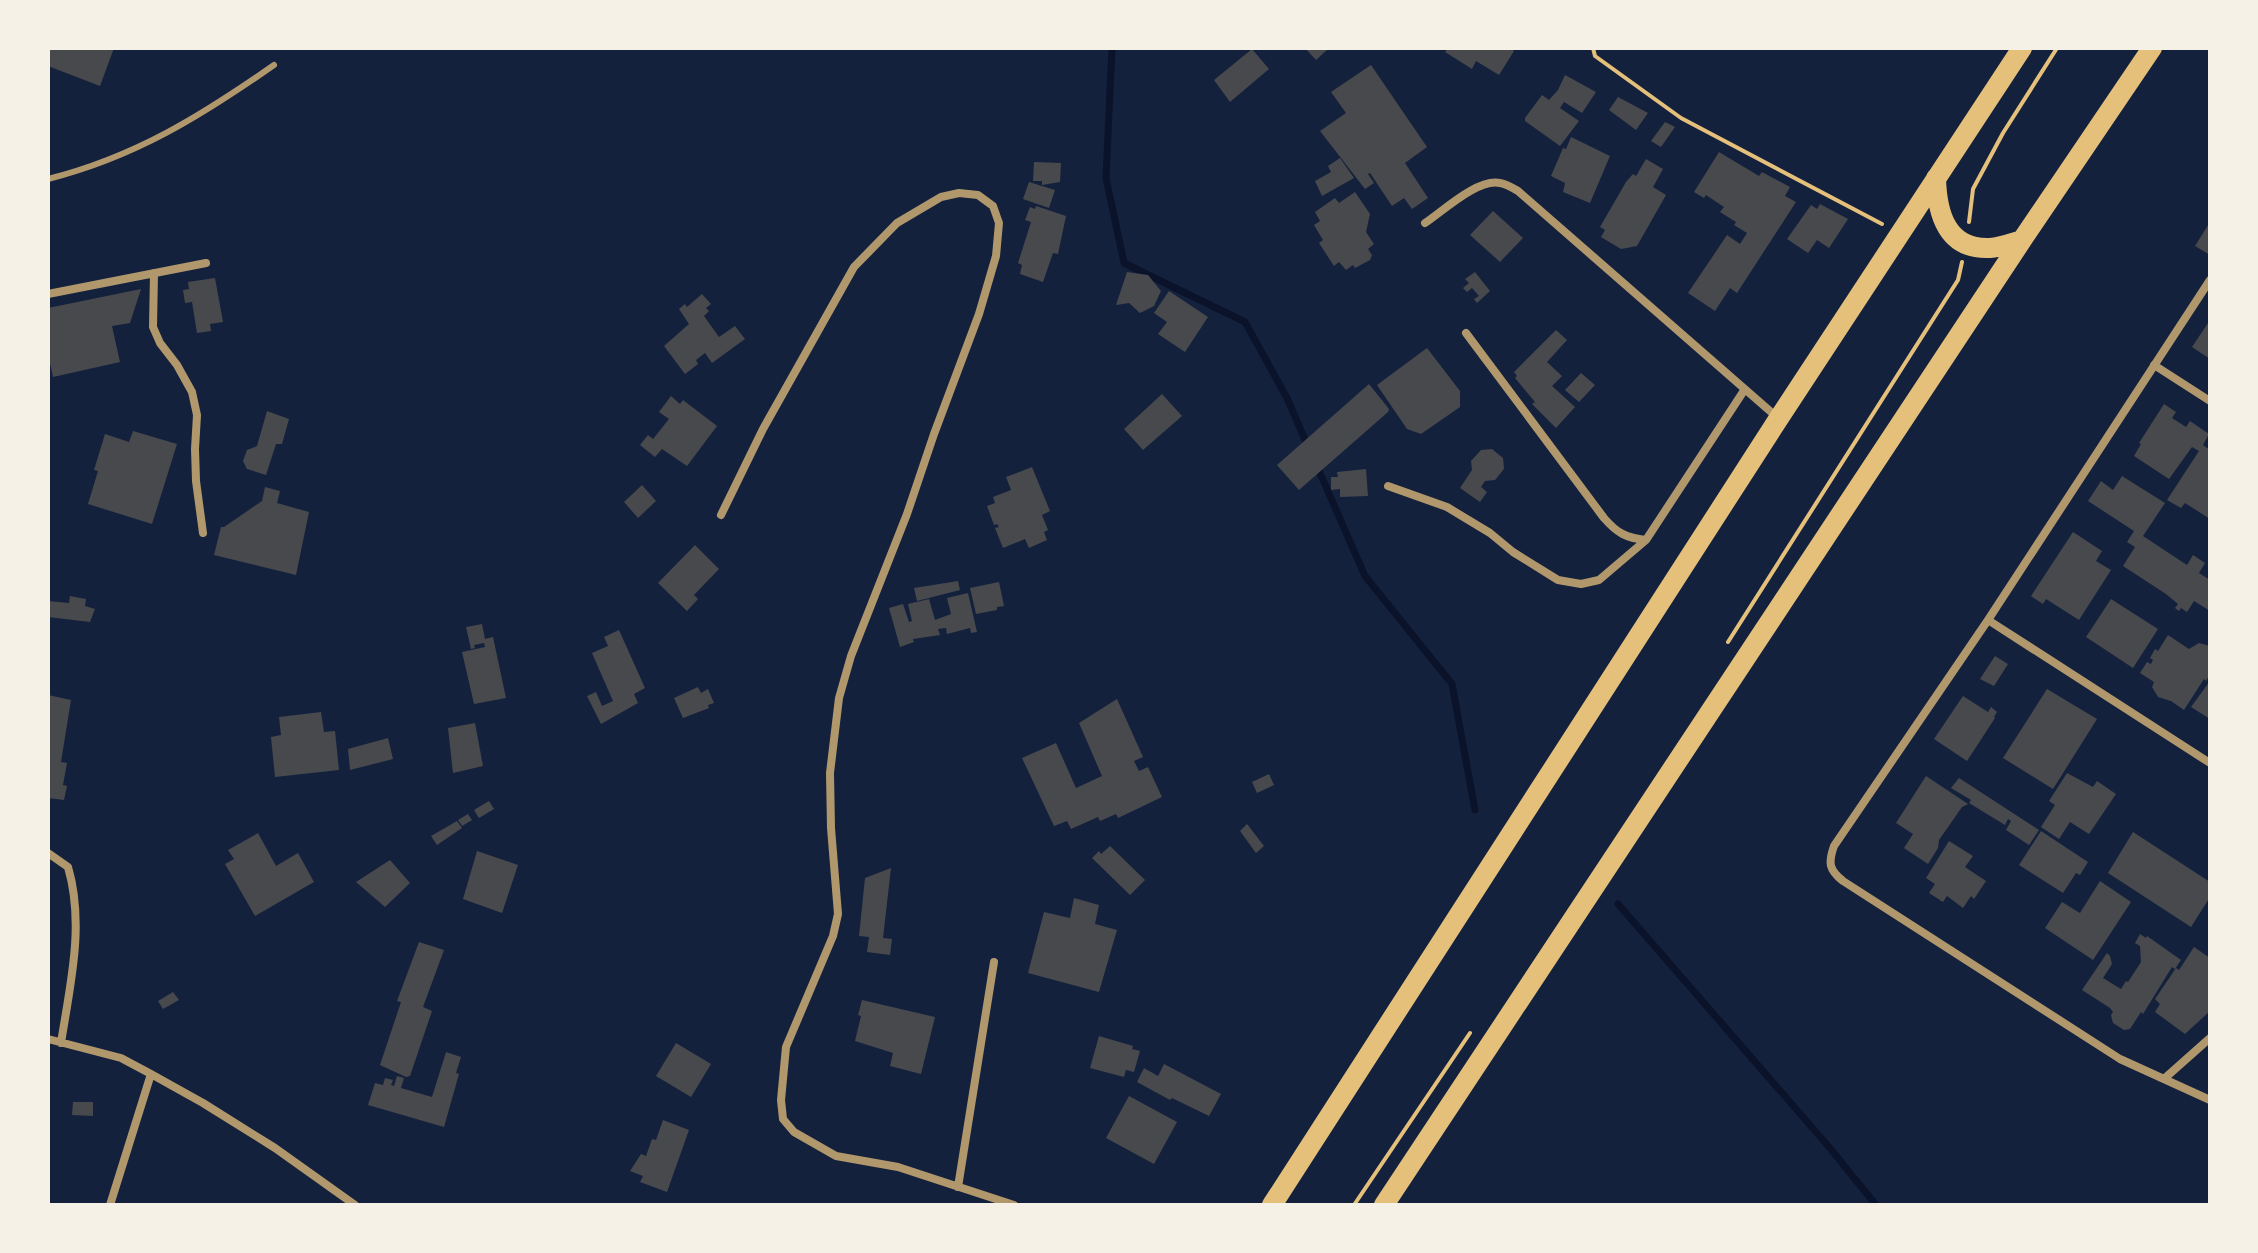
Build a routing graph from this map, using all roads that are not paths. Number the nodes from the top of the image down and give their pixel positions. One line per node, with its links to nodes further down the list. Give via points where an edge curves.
1 (2022, 48): 4 (main road)
2 (2152, 48): 7 (main road)
3 (274, 65): 5 (lane, via 156,141 93,168)
4 (1936, 178): 7 (main road, via 1942,218 1966,246 1991,248); 16 (main road)
5 (48, 179)
6 (1425, 223): 14 (street, via 1489,182 1518,191)
7 (2022, 240): 37 (main road)
8 (206, 263): 9 (street)
9 (154, 273): 11 (street); 19 (street, via 153,327 192,392 197,415 196,481)
10 (2210, 280): 13 (street)
11 (48, 294)
12 (1466, 333): 20 (street, via 1604,518 1629,539)
13 (2154, 365): 15 (street); 21 (street)
14 (1745, 389): 16 (street); 20 (street)
15 (2210, 401)
16 (1779, 418): 36 (main road)
17 (1388, 486): 20 (street, via 1447,507 1558,580 1599,580)
18 (721, 515): 32 (street, via 854,267 897,223 941,197 978,195 993,206 999,223 996,256 979,314 839,698 830,773 838,914 786,1047 781,1100 783,1119 794,1132 836,1156 898,1167)
19 (203, 533)
20 (1646, 540)
21 (1988, 620): 22 (street); 30 (street, via 1834,846 1829,861 1833,872 2120,1059)
22 (2210, 763)
23 (48, 853): 27 (street, via 68,867 75,898 76,944)
24 (994, 962): 32 (street)
25 (2210, 1038): 30 (street)
26 (50, 1040): 27 (street); 28 (street)
27 (61, 1043): 29 (street, via 121,1058)
28 (48, 1051)
29 (151, 1074): 33 (street); 34 (street, via 275,1148)
30 (2165, 1078): 31 (street)
31 (2210, 1100)
32 (958, 1187): 35 (street)
33 (110, 1205)
34 (355, 1205)
35 (1010, 1205)
36 (1272, 1205)
37 (1384, 1205)

